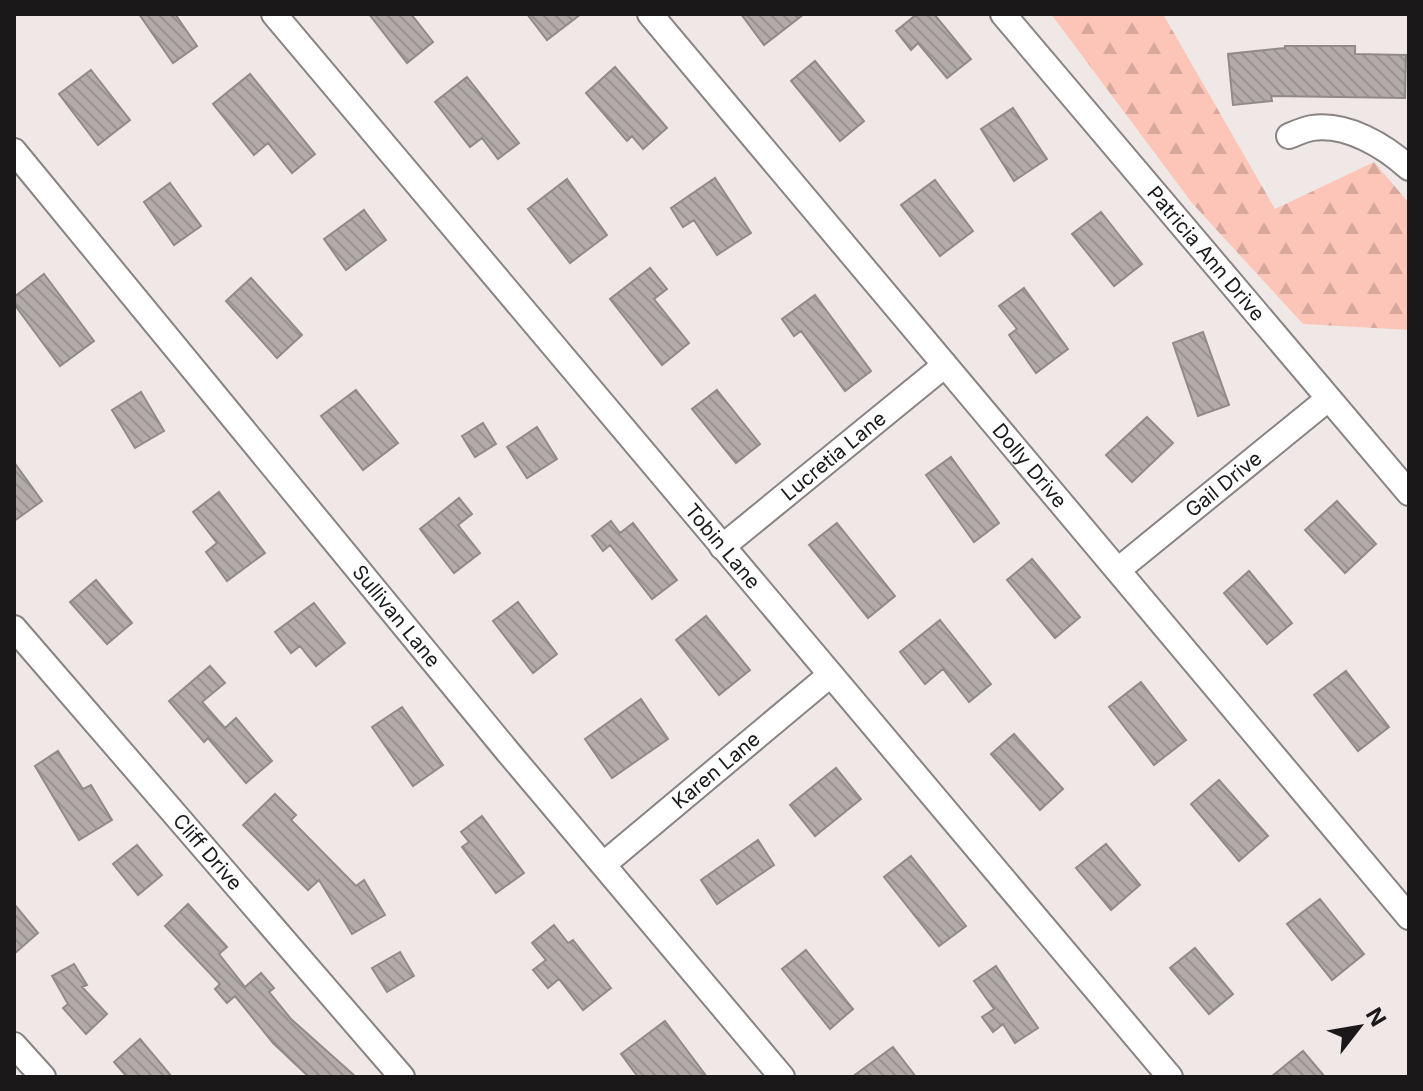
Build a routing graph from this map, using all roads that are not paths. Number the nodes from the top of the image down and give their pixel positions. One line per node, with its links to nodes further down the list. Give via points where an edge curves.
1 (274, 14): 10 (street, Tobin Lane)
2 (650, 14): 7 (street, Dolly Drive)
3 (1003, 14): 8 (street, Patricia Ann Drive)
4 (1289, 136): 6 (street, via 1311,128 1348,131)
5 (14, 151): 14 (street, Sullivan Lane)
6 (1409, 168)
7 (945, 365): 10 (street, Lucretia Lane); 11 (street, Dolly Drive)
8 (1328, 399): 9 (street, Patricia Ann Drive); 11 (street, Gail Drive)
9 (1409, 493)
10 (722, 547): 13 (street, Tobin Lane)
11 (1118, 570): 15 (street, Dolly Drive)
12 (14, 628): 18 (street, Cliff Drive)
13 (830, 675): 14 (street, Karen Lane); 20 (street, Tobin Lane)
14 (604, 864): 19 (street, Sullivan Lane)
15 (1409, 917)
16 (14, 1045): 17 (street)
17 (43, 1077)
18 (402, 1077)
19 (782, 1077)
20 (1170, 1077)

